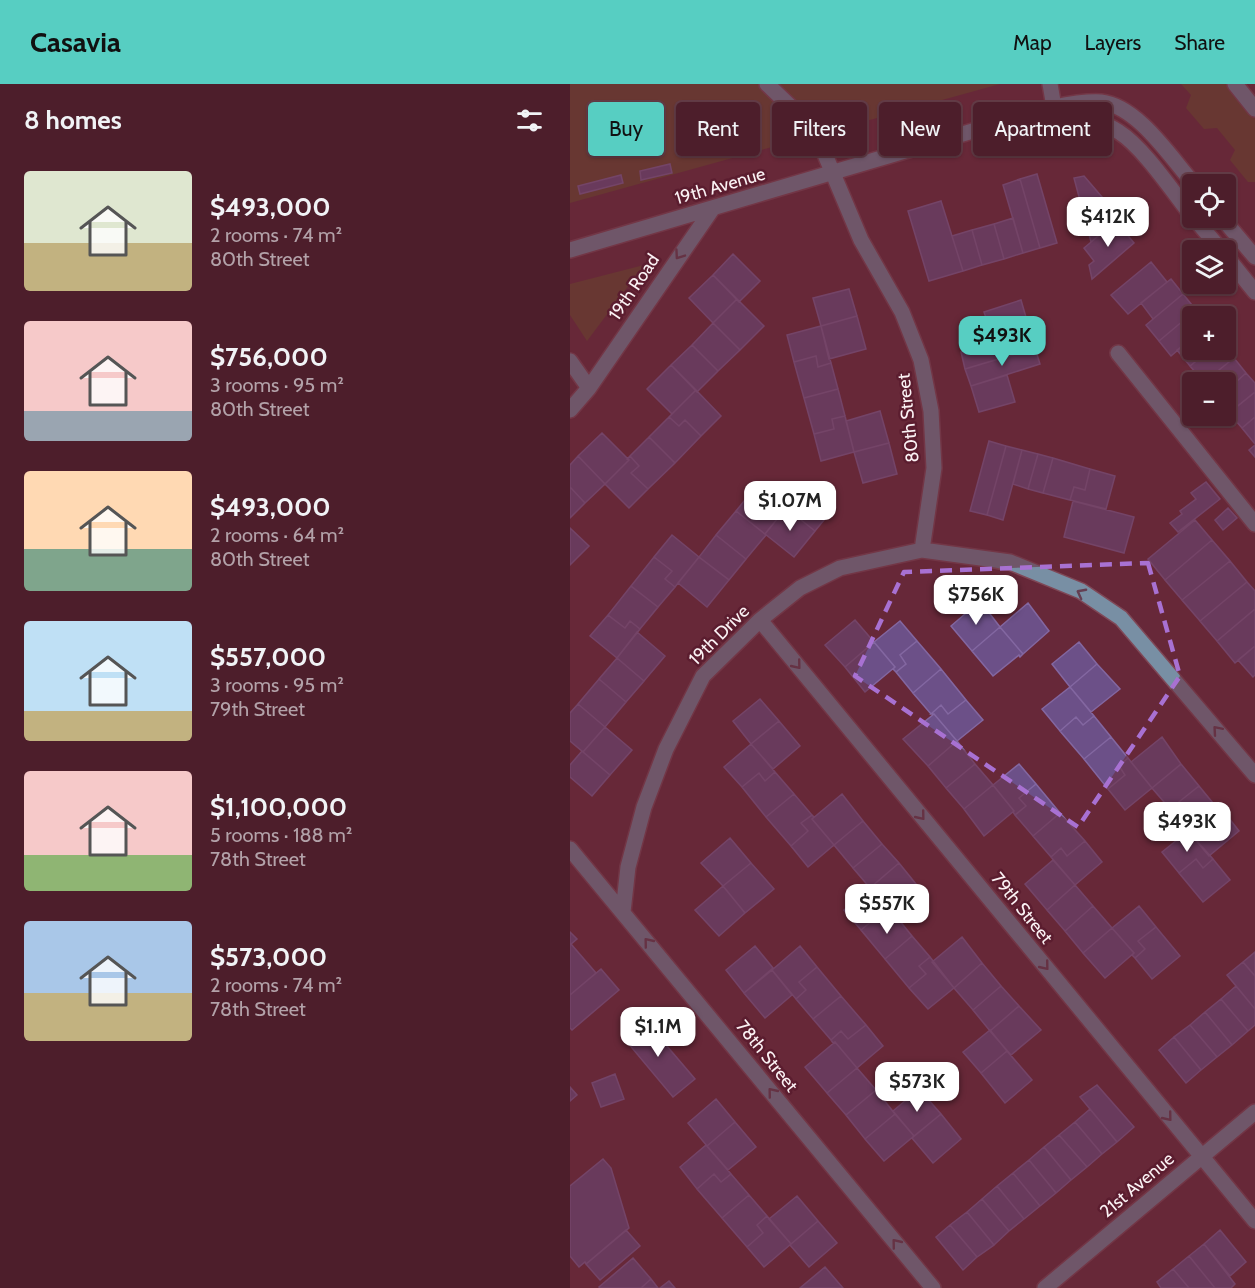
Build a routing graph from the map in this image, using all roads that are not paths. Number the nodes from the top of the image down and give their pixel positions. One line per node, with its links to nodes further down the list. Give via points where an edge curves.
1 (767, 84): 9 (street, 80th Street, via 821,145)
2 (1050, 84): 4 (street)
3 (1235, 84): 6 (street)
4 (1053, 102)
5 (1112, 106): 10 (street, 19th Avenue, via 1147,129)
6 (1255, 109)
7 (1112, 128): 11 (street, via 1137,147)
8 (973, 132): 9 (street, 19th Avenue)
9 (833, 174): 12 (street, 19th Avenue); 25 (street, 80th Street, via 861,240 902,312 921,360 931,411 934,468)
10 (1185, 174)
11 (1182, 203)
12 (713, 208): 16 (street, 19th Avenue); 22 (street, 19th Road, one-way to 22)
13 (1202, 228): 15 (street)
14 (1230, 228): 17 (street)
15 (1213, 240)
16 (570, 250)
17 (1255, 257)
18 (1236, 268): 19 (street)
19 (1255, 292)
20 (1118, 353): 24 (street)
21 (570, 362): 22 (street)
22 (589, 388): 23 (street, 19th Road)
23 (570, 410)
24 (1255, 524)
25 (922, 550): 26 (street, 19th Drive, via 840,568 800,588); 27 (street, one-way to 25, via 1120,618 1081,591 1010,562)
26 (760, 620): 29 (street, 19th Drive, via 703,676 666,749 644,807 628,867); 31 (street, 79th Street, one-way to 31)
27 (1255, 775)
28 (570, 849): 29 (street, 78th Street)
29 (623, 912): 33 (street, 78th Street, one-way to 29)
30 (1255, 1112): 31 (street, 21st Avenue)
31 (1201, 1157): 32 (street, 79th Street); 34 (street, 21st Avenue)
32 (1255, 1221)
33 (933, 1288)
34 (1045, 1288)

